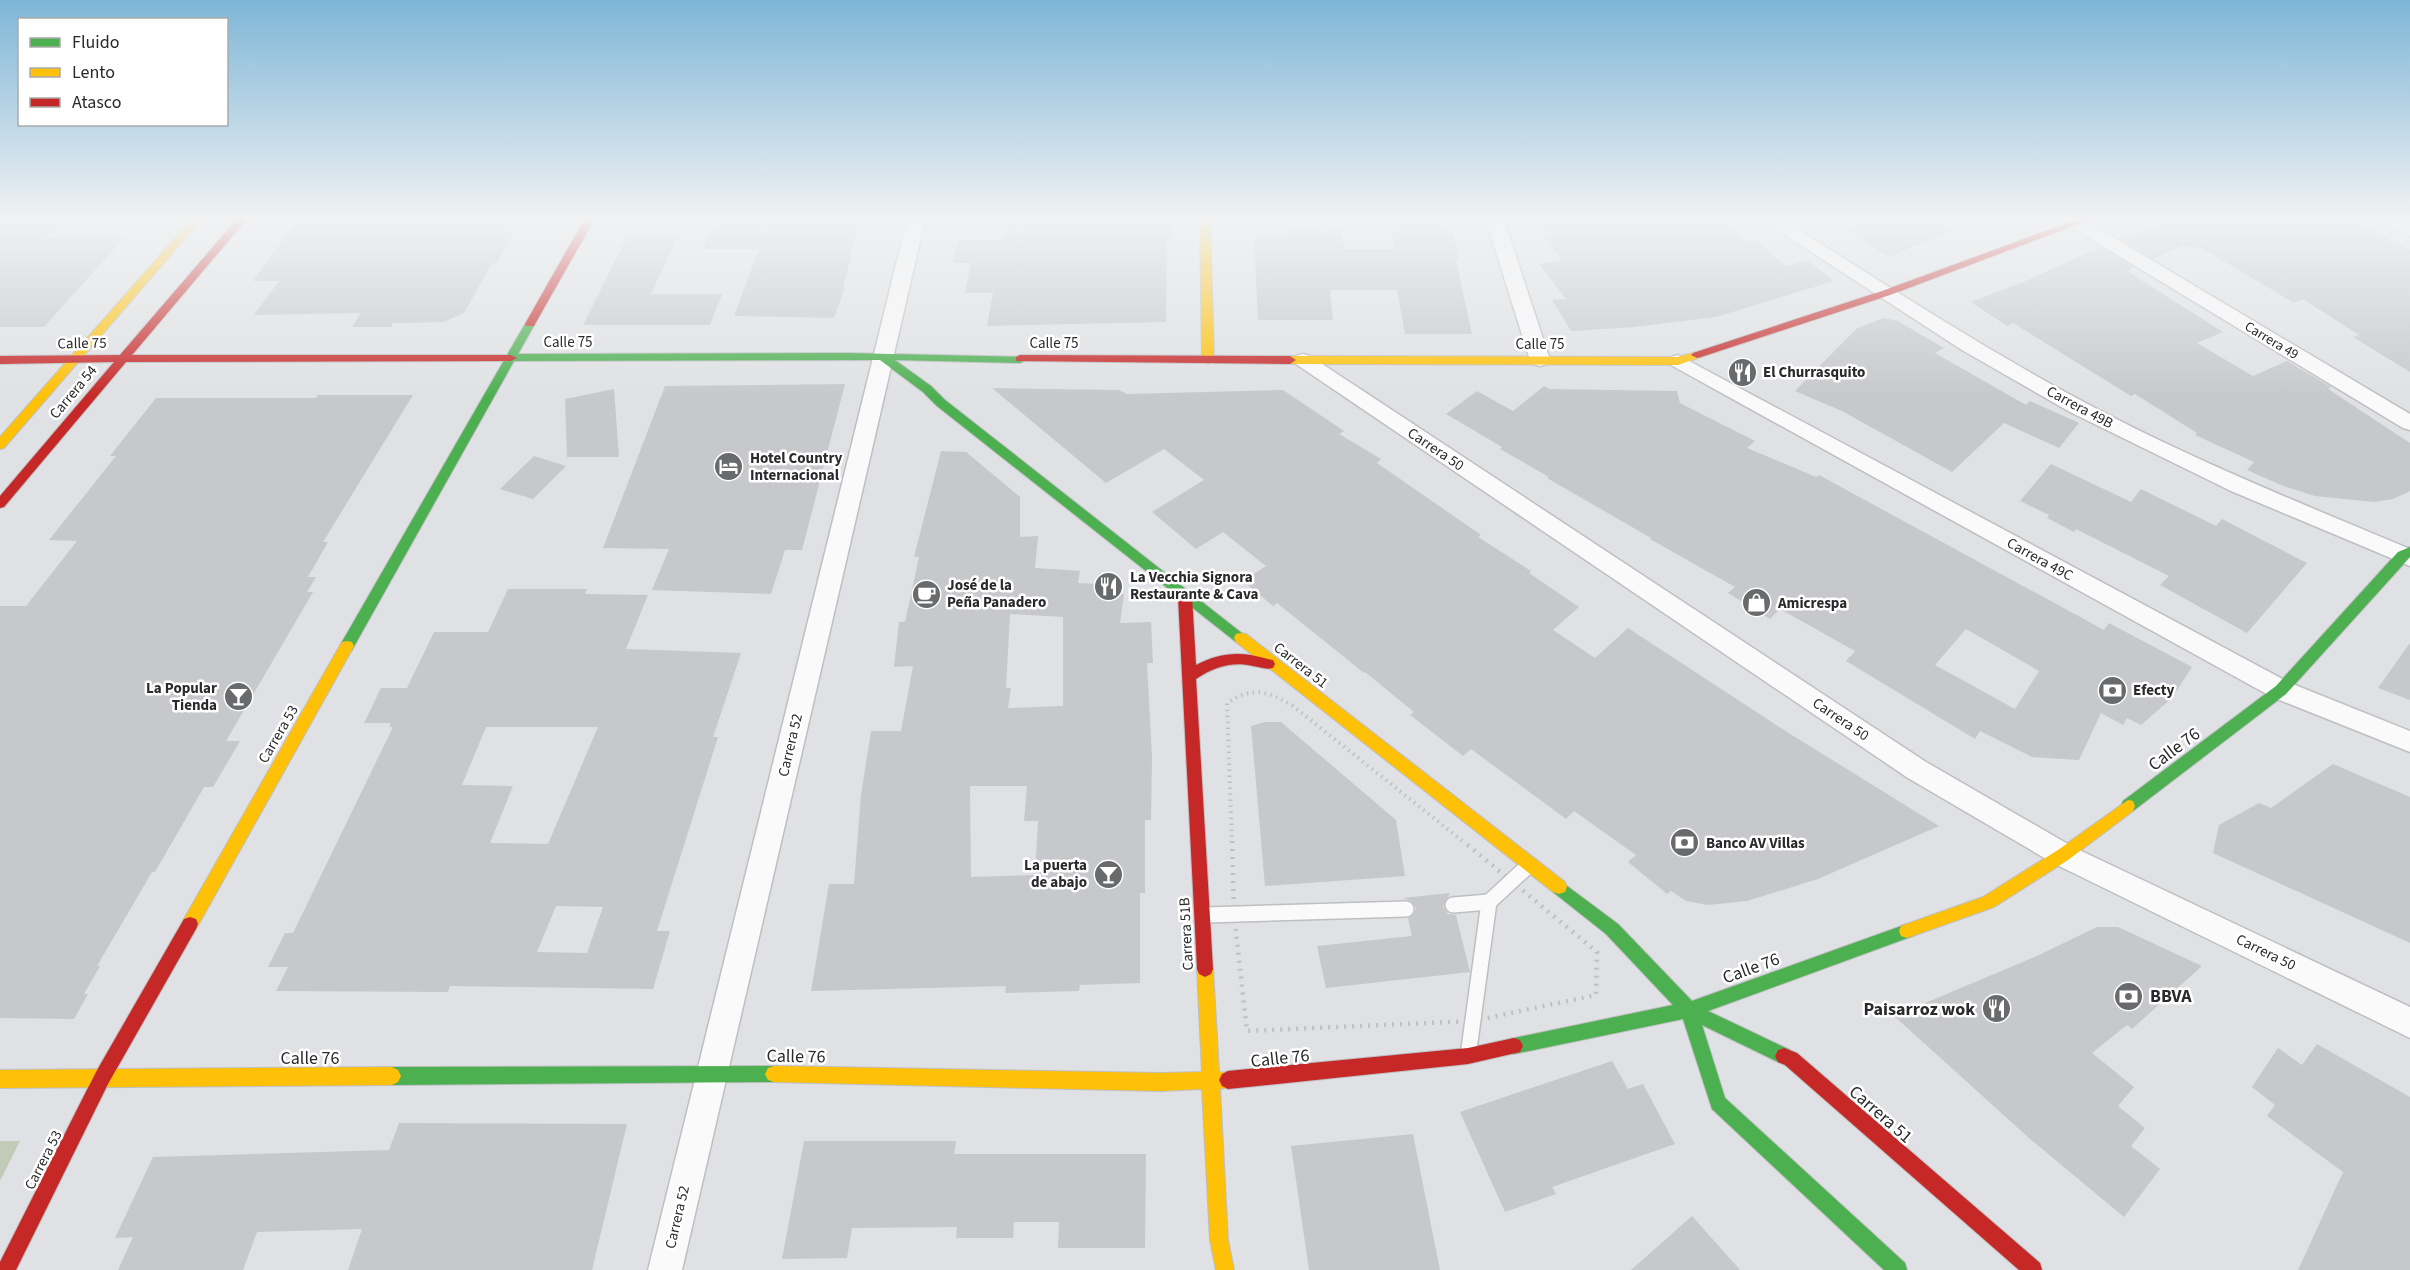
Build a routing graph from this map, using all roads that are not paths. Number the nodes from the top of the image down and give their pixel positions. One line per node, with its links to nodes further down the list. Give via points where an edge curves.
1 (145, 279): 16 (street, Carrera 54)
2 (190, 279): 13 (street, Carrera 54)
3 (556, 279): 12 (street, Carrera 53)
4 (902, 279): 11 (street, Carrera 52)
5 (1206, 279): 17 (street)
6 (1514, 279): 19 (street)
7 (1864, 279): 10 (street, Carrera 49B)
8 (1923, 279): 10 (street, Calle 75)
9 (2174, 279): 22 (street, Carrera 49)
10 (1886, 293): 20 (street, Calle 75); 25 (street, Carrera 49B, via 2077,407 2239,486)
11 (883, 357): 12 (street, Calle 75); 14 (street, Calle 75); 21 (street, Carrera 51); 40 (street, Carrera 52)
12 (511, 358): 13 (street, Calle 75); 42 (street, Carrera 53)
13 (122, 359): 16 (street, Calle 75); 24 (street, Carrera 54)
14 (985, 359): 17 (street, Calle 75); 21 (street, via 968,363 948,376 939,392)
15 (0, 360): 16 (street, Calle 75)
16 (75, 360): 23 (street, Carrera 54)
17 (1208, 360): 18 (street, Calle 75)
18 (1303, 360): 19 (street, Calle 75); 31 (street, Carrera 50, via 1917,770)
19 (1540, 360): 20 (street, Calle 75)
20 (1678, 360): 29 (street, Carrera 49C)
21 (941, 403): 26 (street, Carrera 51)
22 (2410, 423)
23 (0, 445)
24 (0, 504)
25 (2408, 555): 29 (street, Calle 76)
26 (1185, 596): 27 (street, Carrera 51); 28 (street, Carrera 51B)
27 (1278, 669): 28 (street, via 1250,657 1227,657 1205,664); 32 (street, Carrera 51)
28 (1189, 677): 36 (street, Carrera 51B)
29 (2281, 690): 30 (street, Carrera 49C); 31 (street, Calle 76)
30 (2410, 742)
31 (2063, 855): 37 (street, Calle 76, via 1988,902); 38 (street, Carrera 50)
32 (1531, 863): 33 (lane); 37 (street, Carrera 51, via 1612,929)
33 (1489, 902): 34 (lane); 39 (lane)
34 (1453, 905)
35 (1406, 909): 36 (lane)
36 (1201, 915): 43 (street, Carrera 51B)
37 (1689, 1010): 39 (street, Calle 76); 47 (street, Carrera 51, via 1718,1103); 48 (street, Carrera 51, via 1791,1059)
38 (2410, 1023)
39 (1468, 1056): 43 (street, Calle 76, via 1251,1080)
40 (712, 1073): 42 (street, Calle 76); 43 (street, Calle 76); 45 (street, Carrera 52)
41 (0, 1078): 42 (street, Calle 76)
42 (102, 1078): 44 (street, Carrera 53)
43 (1210, 1080): 46 (street, Carrera 51B, via 1219,1240)
44 (6, 1270)
45 (665, 1270)
46 (1225, 1270)
47 (1898, 1270)
48 (2033, 1270)

